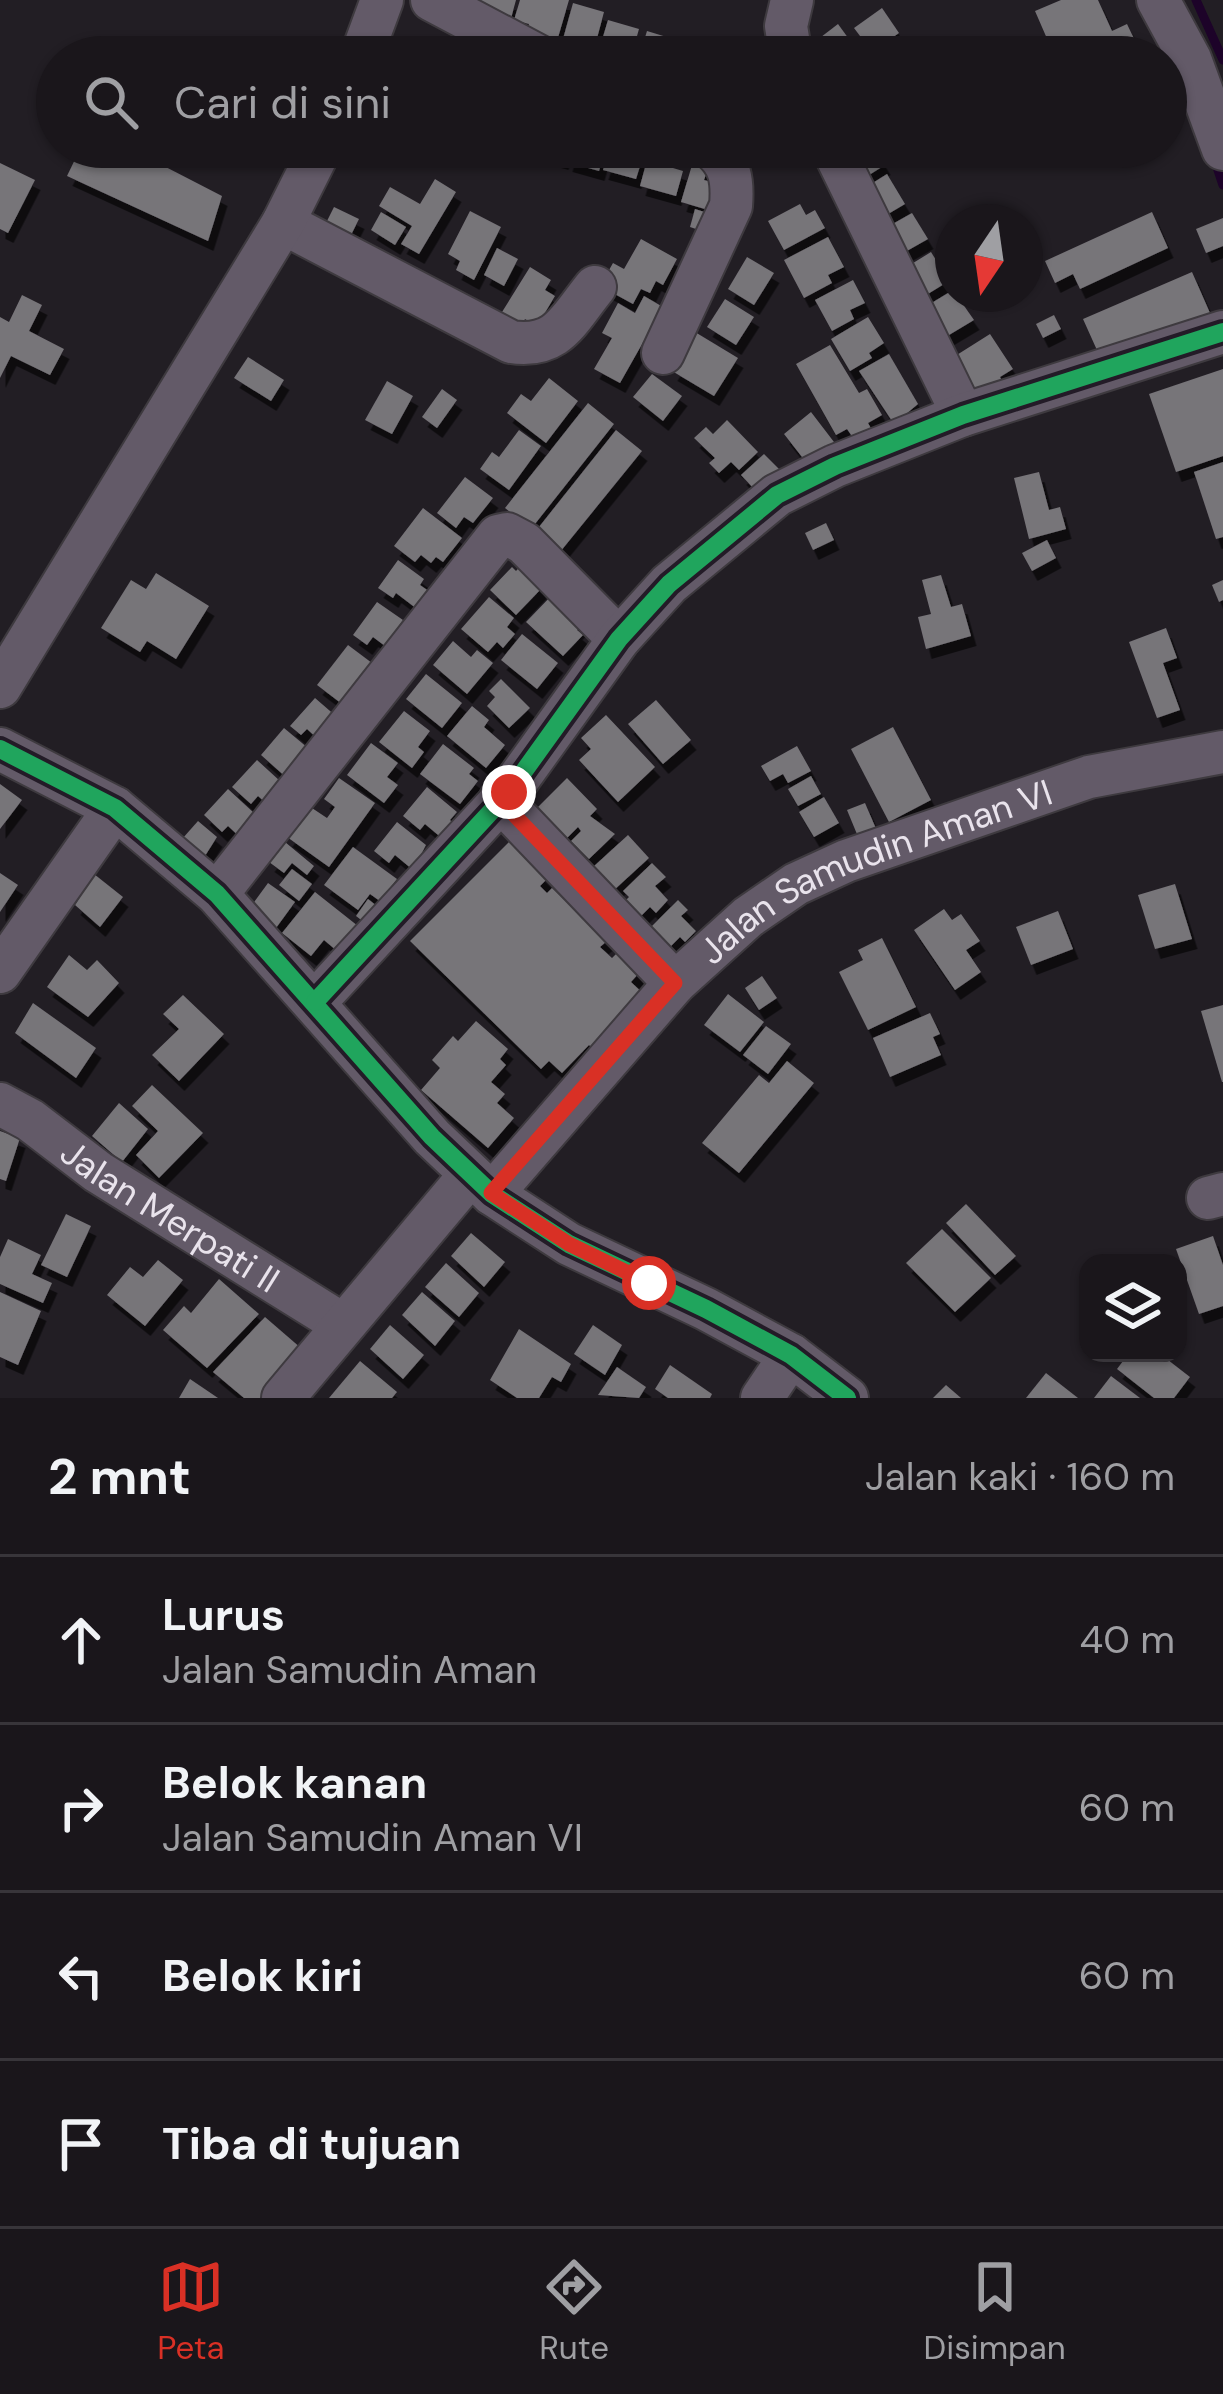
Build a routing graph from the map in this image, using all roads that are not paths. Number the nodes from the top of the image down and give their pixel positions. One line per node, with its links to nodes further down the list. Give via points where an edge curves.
1 (382, 0): 5 (street)
2 (432, 0): 6 (street)
3 (792, 0): 7 (street)
4 (1158, 0): 8 (street)
5 (369, 36)
6 (500, 36)
7 (788, 36)
8 (1178, 36)
9 (1187, 53): 10 (street)
10 (1223, 149)
11 (310, 168): 14 (street)
12 (728, 168): 17 (street, via 731,206)
13 (842, 168): 18 (street)
14 (283, 223): 15 (street, via 511,342 551,340); 20 (street)
15 (595, 287)
16 (1223, 332): 18 (street)
17 (663, 353)
18 (963, 415): 19 (street, via 777,495 669,584)
19 (619, 639): 23 (street); 25 (street, via 524,543 498,536)
20 (0, 687)
21 (0, 749): 24 (street)
22 (1223, 752): 27 (street, Jalan Samudin Aman VI, via 1089,777 846,861 748,917)
23 (500, 800): 27 (street); 28 (street)
24 (115, 808): 25 (street); 26 (street)
25 (217, 894): 28 (street)
26 (0, 972)
27 (675, 983): 30 (street, Jalan Samudin Aman VI)
28 (315, 1003): 30 (street)
29 (0, 1104): 31 (street, Jalan Merpati II)
30 (481, 1184): 31 (street, Jalan Samudin Aman VI); 32 (street, via 569,1244)
31 (342, 1324): 33 (street, Jalan Samudin Aman VI)
32 (791, 1355): 34 (street); 35 (street)
33 (283, 1398)
34 (762, 1398)
35 (847, 1398)

